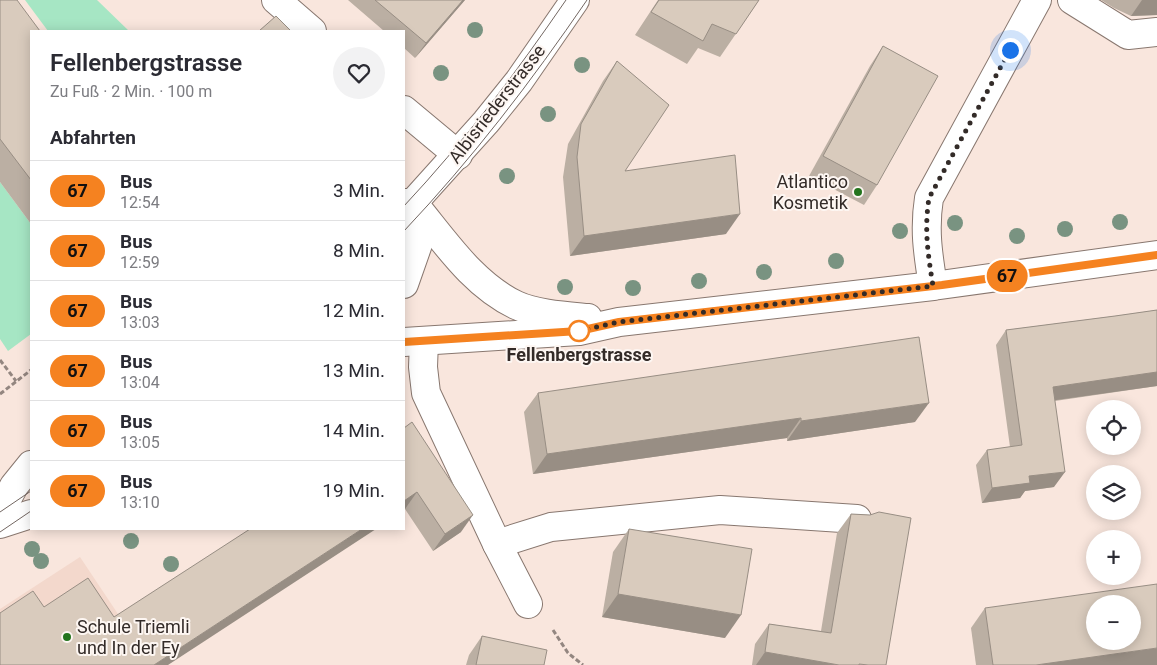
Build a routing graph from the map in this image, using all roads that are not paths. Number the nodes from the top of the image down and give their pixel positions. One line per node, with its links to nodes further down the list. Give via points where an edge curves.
1 (276, 0): 5 (street)
2 (575, 0): 8 (street, Albisriederstrasse, via 519,81)
3 (1037, 0): 12 (street, via 929,198 927,242)
4 (1072, 0): 6 (street, via 1128,35)
5 (311, 30)
6 (1157, 32)
7 (405, 111): 8 (street)
8 (458, 155): 9 (street, Albisriederstrasse)
9 (407, 207): 11 (street, via 418,244); 13 (street, via 487,288 517,306)
10 (1157, 255): 12 (street)
11 (405, 281)
12 (933, 286): 13 (street)
13 (619, 322): 14 (street, via 579,331)
14 (414, 342): 21 (street, via 424,368 426,393)
15 (30, 466): 17 (street, via 14,486)
16 (30, 502): 20 (street)
17 (0, 512)
18 (30, 514): 20 (street)
19 (858, 519): 21 (street, via 720,510 551,527)
20 (0, 523)
21 (497, 544): 22 (street)
22 (528, 604)

